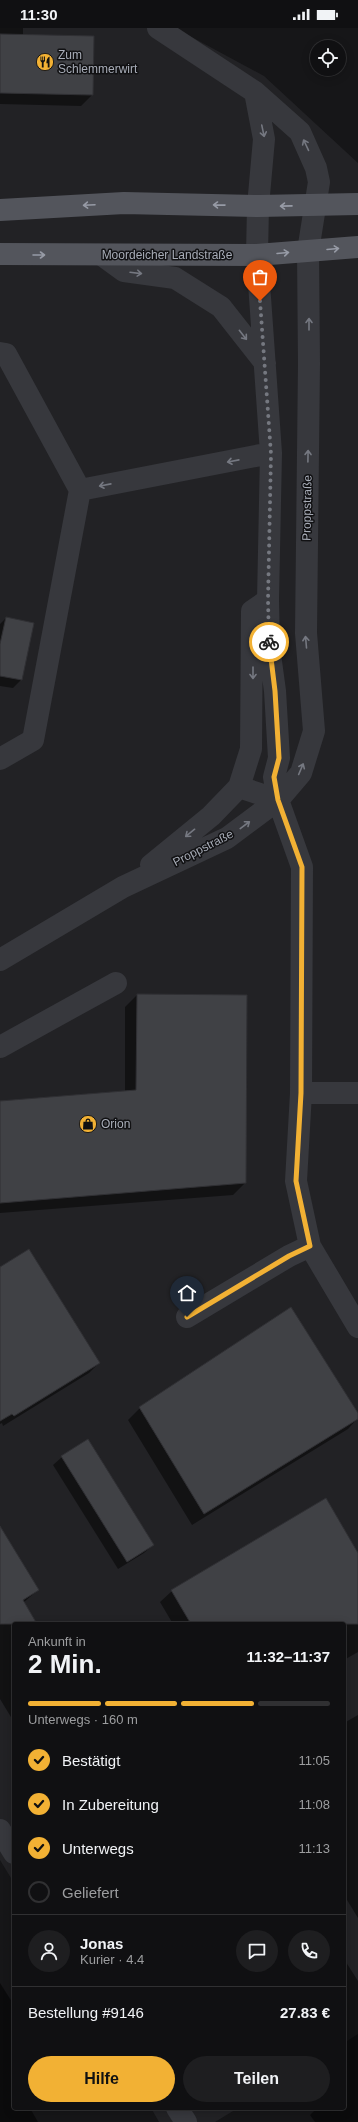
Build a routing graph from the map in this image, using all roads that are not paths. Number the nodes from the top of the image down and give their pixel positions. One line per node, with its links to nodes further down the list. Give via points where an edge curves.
1 (158, 28): 2 (street, Proppstraße)
2 (255, 92): 4 (street, Proppstraße, one-way to 2, via 319,182 316,168 300,132); 5 (street, one-way to 5, via 264,139)
3 (358, 204): 4 (main road)
4 (315, 205): 5 (main road, one-way to 5); 8 (street, Proppstraße)
5 (258, 206): 6 (main road, one-way to 6, via 124,203); 11 (street)
6 (0, 210)
7 (358, 247): 8 (main road, Moordeicher Landstraße, one-way to 7)
8 (308, 251): 11 (main road, Moordeicher Landstraße, one-way to 8); 19 (street, Proppstraße, one-way to 8, via 301,773 314,731 306,633)
9 (0, 254): 10 (main road, Moordeicher Landstraße, one-way to 10)
10 (102, 255): 11 (main road, Moordeicher Landstraße); 13 (street, one-way to 13, via 124,271 175,278 221,307)
11 (257, 255): 13 (street)
12 (0, 353): 15 (street, via 6,354)
13 (265, 363): 14 (street)
14 (271, 454): 15 (street, one-way to 15); 16 (street)
15 (80, 490): 17 (street, via 33,740)
16 (268, 600): 18 (street, Proppstraße, one-way to 18, via 252,611 251,749); 19 (street, via 269,647 276,698 279,758 274,777)
17 (0, 759)
18 (239, 787): 19 (street); 20 (street, Proppstraße, one-way to 20, via 211,816)
19 (278, 800): 20 (street, Proppstraße, one-way to 19, via 227,838); 24 (street, via 302,867)
20 (123, 887): 21 (street, Proppstraße)
21 (0, 960)
22 (116, 983): 23 (street)
23 (0, 1047)
24 (301, 1093): 25 (street); 26 (street, via 296,1181)
25 (358, 1094)
26 (310, 1246): 27 (street); 28 (street)
27 (187, 1317)
28 (358, 1327)
29 (0, 1830): 30 (street)
30 (12, 1850)
31 (178, 2110): 32 (street)
32 (186, 2122)

